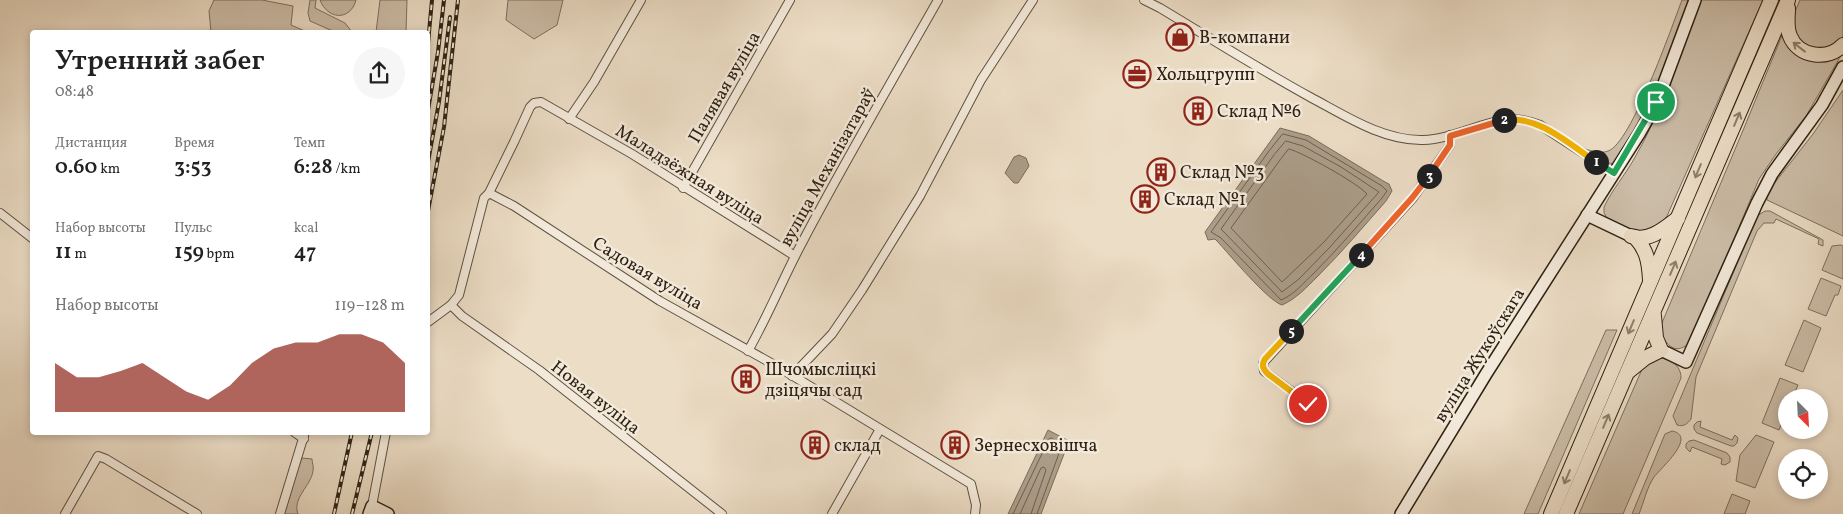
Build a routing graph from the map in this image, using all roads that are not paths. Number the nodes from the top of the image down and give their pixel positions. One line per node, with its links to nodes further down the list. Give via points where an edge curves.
1 (641, 0): 11 (street)
2 (790, 0): 14 (street, Палявая вуліца)
3 (938, 0): 21 (street, вуліца Механізатараў)
4 (1033, 0): 29 (street, via 981,80 920,196 862,290 832,334)
5 (1144, 0): 12 (street, via 1269,74 1369,127 1422,140)
6 (1695, 0): 13 (street, вуліца Жукоўскага, via 1656,102)
7 (1772, 0): 18 (highway, one-way to 18)
8 (1789, 0): 9 (highway, one-way to 8, via 1825,54 1809,54 1802,50 1789,35); 24 (highway, one-way to 8)
9 (1843, 45)
10 (1843, 68): 26 (street, via 1757,202 1686,362)
11 (569, 119): 14 (street, Маладзёжная вуліца, via 632,154); 15 (street, Маладзёжная вуліца, via 541,102 534,103)
12 (1450, 136): 13 (street, via 1503,120 1527,120); 30 (street, via 1446,152 1412,198 1263,363 1264,371)
13 (1614, 173): 16 (street, вуліца Жукоўскага)
14 (683, 188): 21 (street, Маладзёжная вуліца)
15 (489, 193): 23 (street, via 480,210 459,295); 27 (street, Садовая вуліца, via 660,301)
16 (1587, 215): 19 (street); 42 (street, вуліца Жукоўскага)
17 (1, 216): 20 (street)
18 (1678, 218): 19 (highway, via 1657,233); 22 (highway)
19 (1633, 236): 22 (highway, via 1645,249)
20 (30, 237)
21 (795, 256): 27 (street, вуліца Механізатараў)
22 (1650, 282): 43 (highway, one-way to 43)
23 (451, 305): 25 (street); 39 (street, Новая вуліца)
24 (1653, 313): 26 (highway); 28 (highway)
25 (430, 321)
26 (1661, 350): 28 (highway, via 1645,358)
27 (748, 351): 29 (street, Садовая вуліца)
28 (1627, 374): 44 (highway, one-way to 28)
29 (792, 376): 31 (street, Садовая вуліца)
30 (1308, 404)
31 (880, 429): 40 (street); 41 (street, Садовая вуліца, via 971,484)
32 (385, 435): 34 (street)
33 (304, 436): 37 (street)
34 (370, 510): 38 (street)
35 (65, 514): 36 (street, via 98,456)
36 (196, 514)
37 (280, 514)
38 (388, 514)
39 (722, 514)
40 (832, 514)
41 (975, 514)
42 (1401, 514)
43 (1551, 514)
44 (1566, 514)

